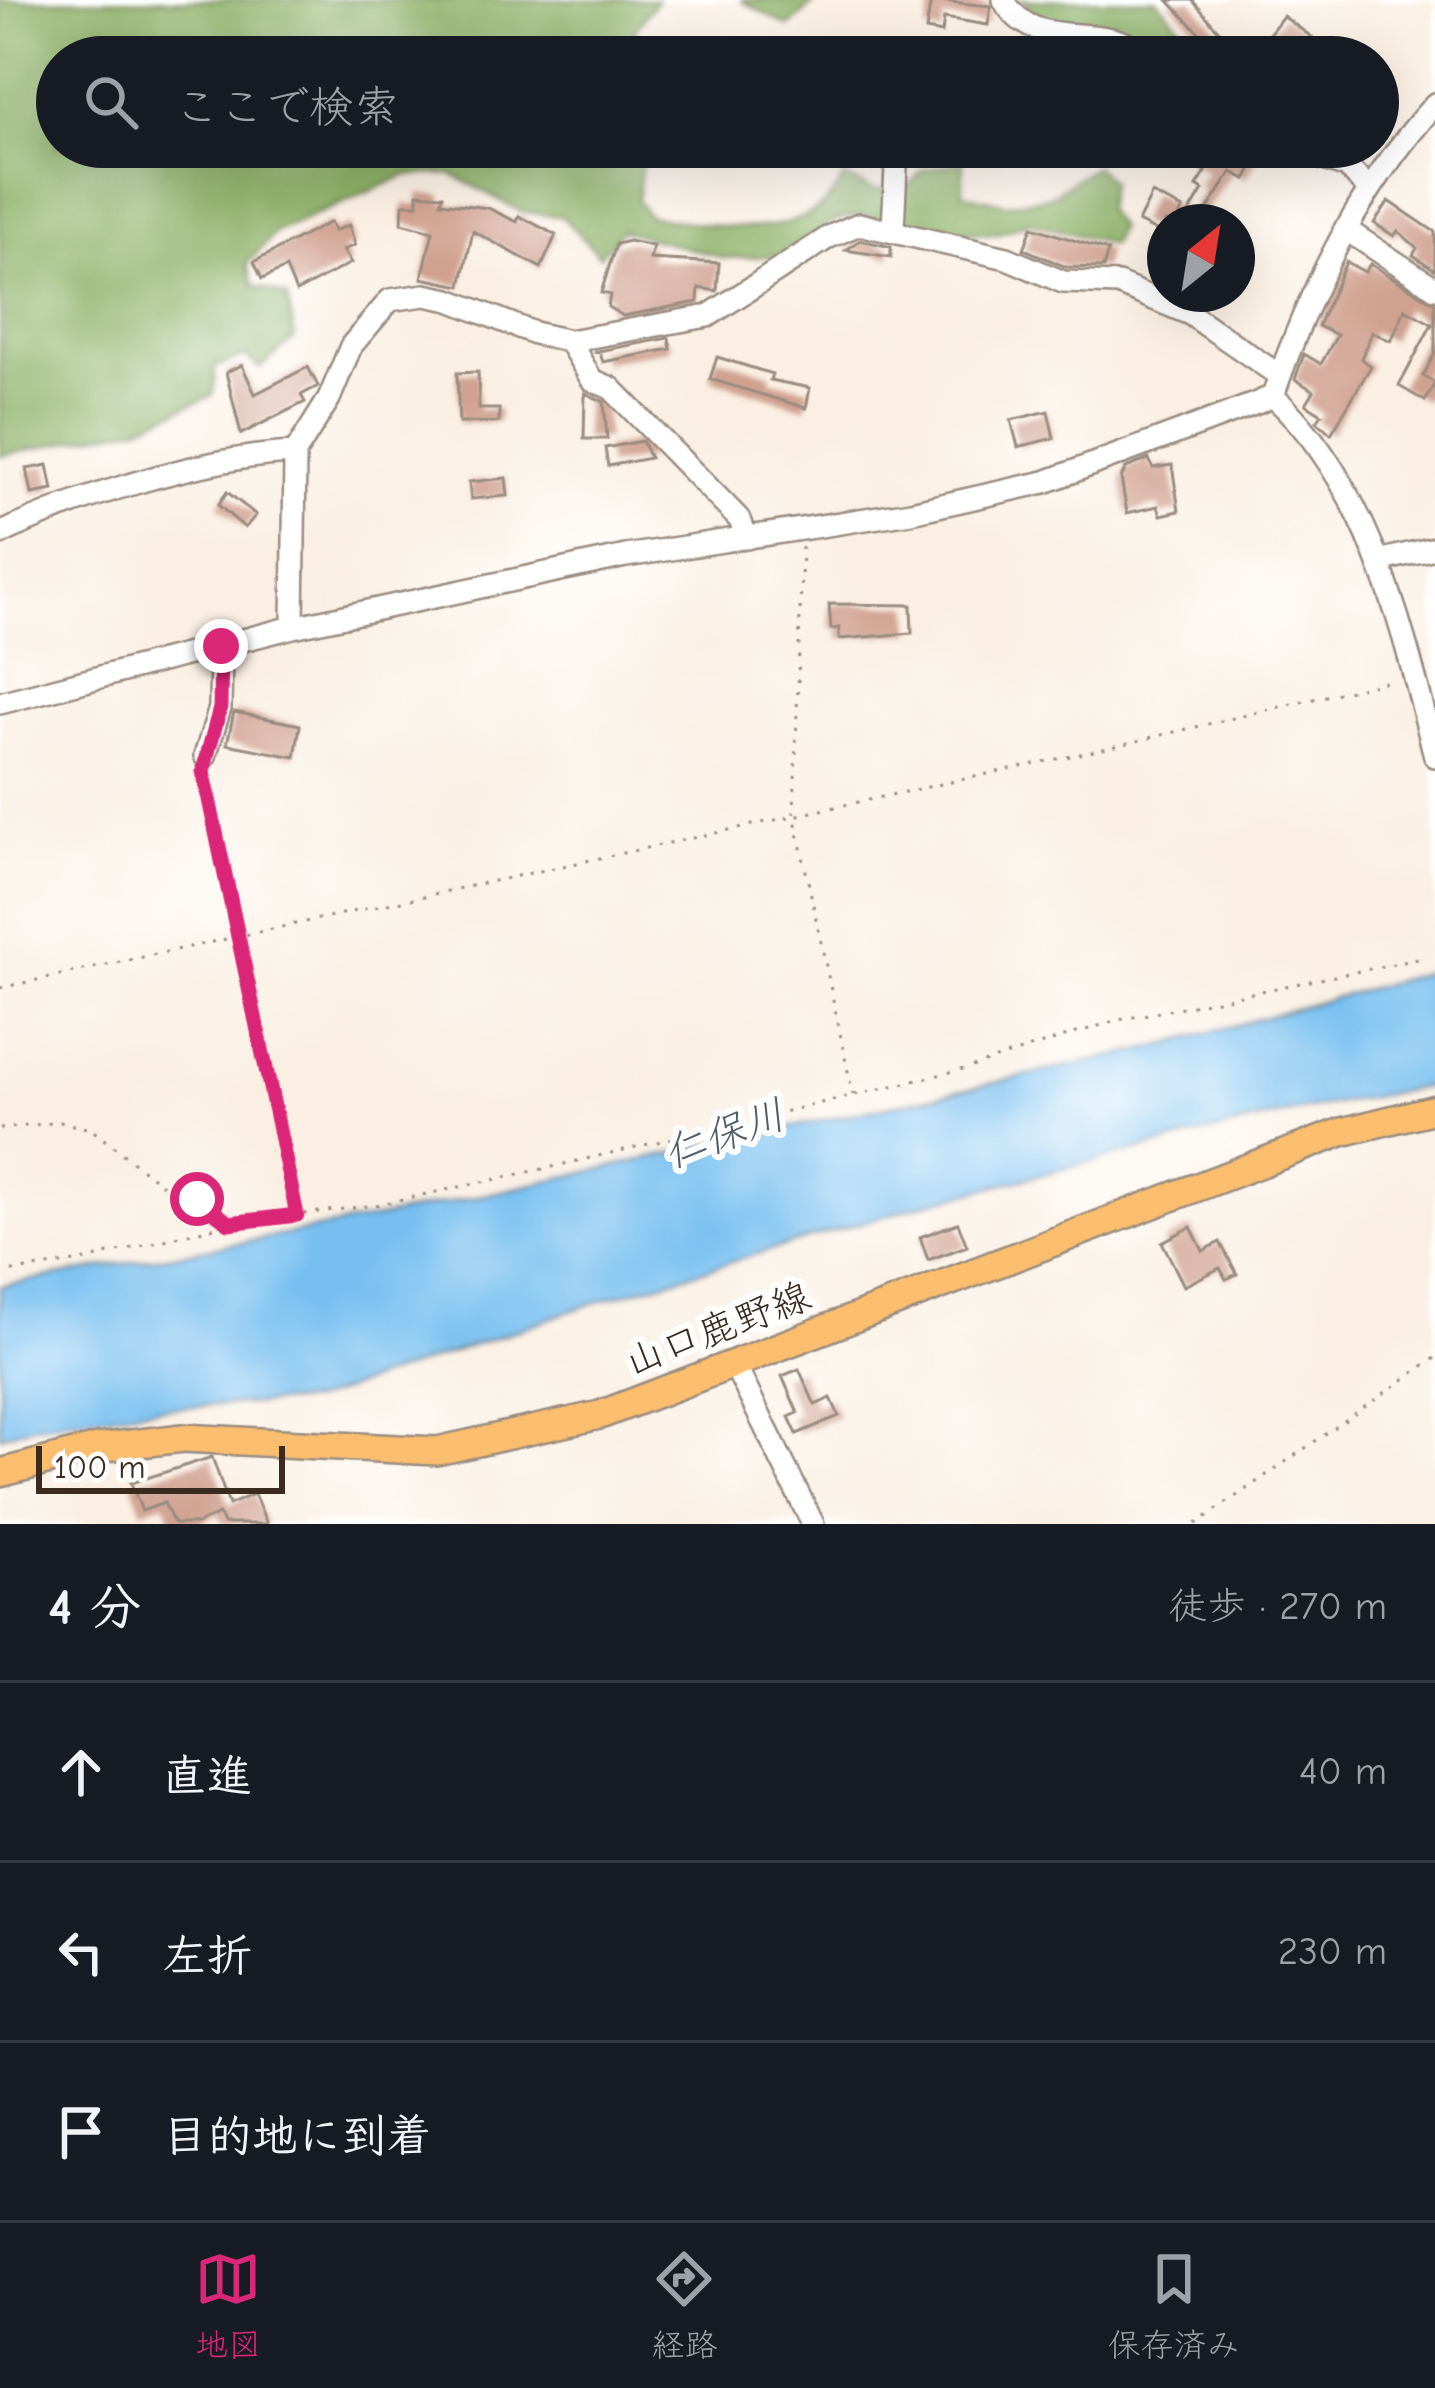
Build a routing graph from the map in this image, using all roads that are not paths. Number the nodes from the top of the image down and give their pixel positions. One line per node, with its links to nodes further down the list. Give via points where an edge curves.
1 (1004, 0): 2 (street, via 1016,17 1053,35)
2 (1114, 36)
3 (1435, 104): 4 (street)
4 (1399, 149)
5 (896, 168): 9 (street)
6 (1348, 168): 8 (street)
7 (1384, 168): 8 (street)
8 (1368, 188): 10 (street)
9 (893, 229): 12 (street, via 860,224 829,237 708,316); 13 (street, via 1063,282 1118,284 1190,314)
10 (1345, 229): 11 (street); 13 (street)
11 (1435, 288)
12 (569, 341): 14 (street, via 450,300 390,300 351,346); 16 (street, via 592,380 611,388 740,520)
13 (1276, 386): 16 (street, via 1045,482); 18 (street)
14 (295, 453): 15 (street, via 123,487); 19 (street)
15 (0, 534)
16 (747, 538): 19 (street)
17 (1435, 548): 18 (street)
18 (1378, 561): 23 (street)
19 (293, 627): 20 (street)
20 (221, 646): 21 (street); 22 (street, via 220,708)
21 (0, 703)
22 (206, 756)
23 (1435, 756)
24 (1435, 1109): 25 (main road, 山口鹿野線, via 1303,1146)
25 (734, 1364): 26 (main road, 山口鹿野線, via 600,1415 457,1448 183,1438 97,1448); 27 (street)
26 (0, 1473)
27 (813, 1524)

